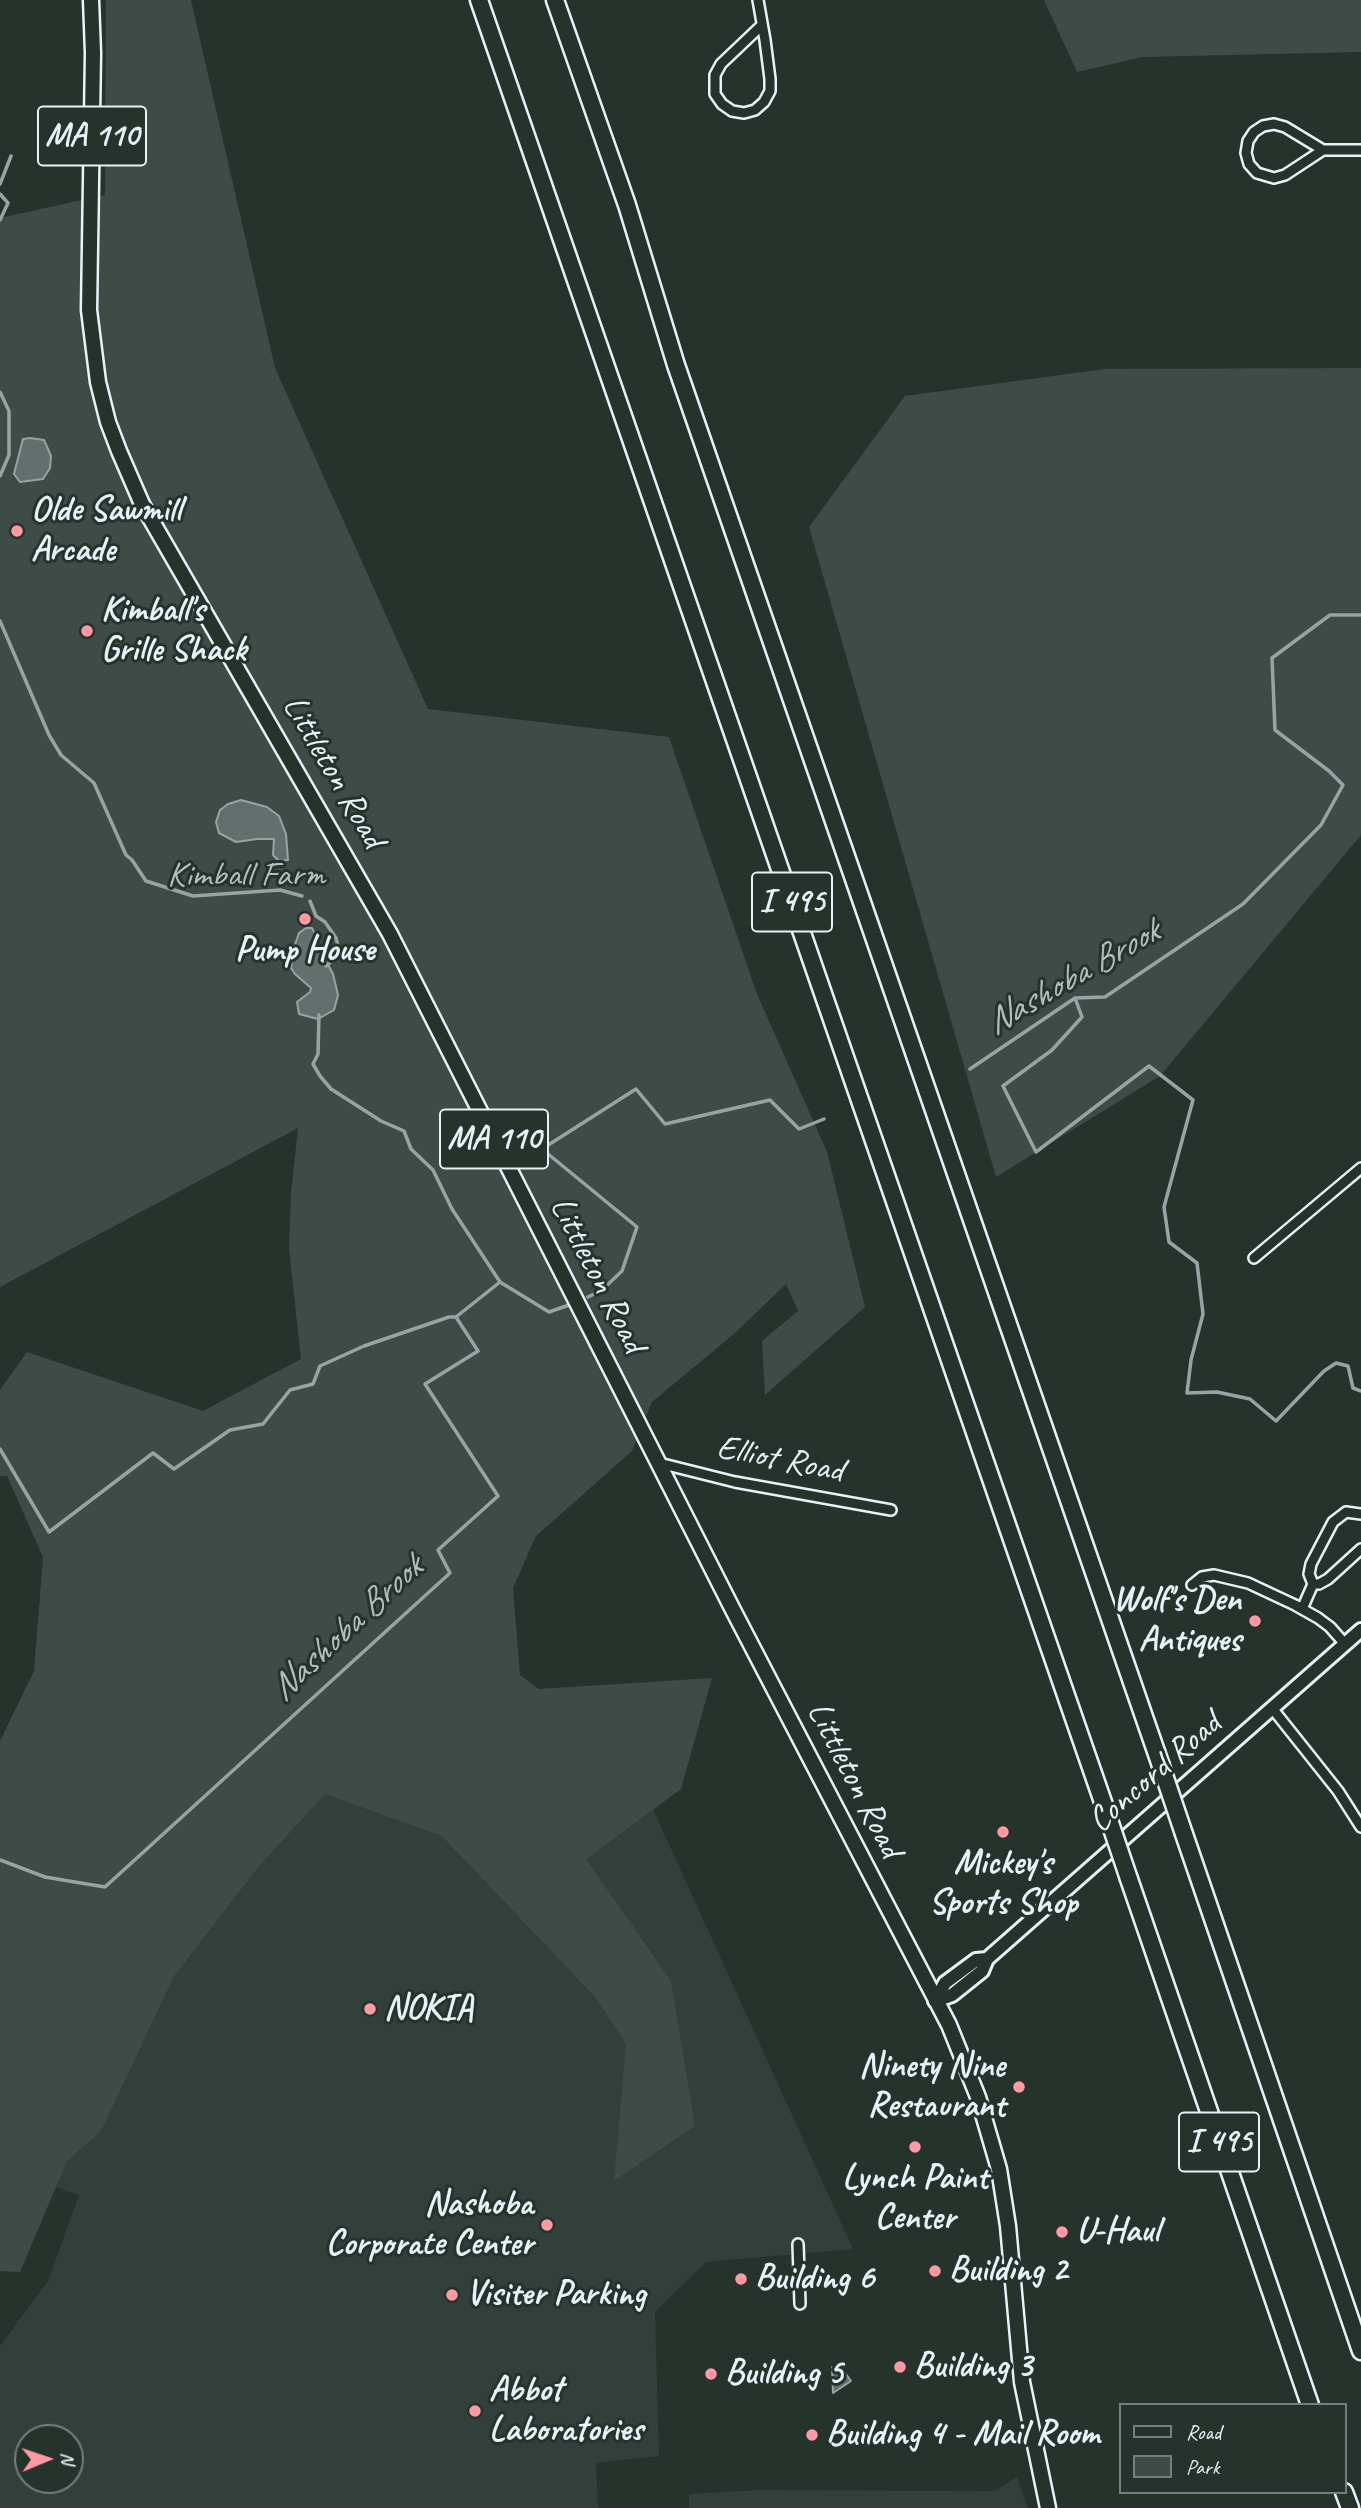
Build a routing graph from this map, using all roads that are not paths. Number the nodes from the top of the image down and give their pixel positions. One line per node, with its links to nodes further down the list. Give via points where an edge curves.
1 (91, 0): 10 (main road, Littleton Road / MA 110, via 89,310 98,382 119,451 142,504 390,934)
2 (479, 0): 25 (highway, I 495, bridge)
3 (555, 0): 24 (highway, I 495, bridge)
4 (758, 0): 5 (street)
5 (762, 25): 5 (street, via 770,91 755,110 732,111 715,94 715,75)
6 (1323, 150): 6 (street, via 1285,127 1269,124 1254,132 1246,153 1257,173 1274,178); 7 (street)
7 (1361, 150)
8 (1361, 1168): 9 (street)
9 (1254, 1258)
10 (659, 1463): 11 (street, Elliot Road, via 735,1482); 21 (main road, Littleton Road / MA 110)
11 (891, 1510)
12 (1361, 1514): 14 (street, via 1346,1511 1333,1521 1309,1569)
13 (1361, 1549): 14 (street, via 1328,1579)
14 (1313, 1584): 16 (street)
15 (1192, 1586): 16 (street, via 1208,1576 1227,1577)
16 (1302, 1609): 18 (street, via 1330,1627)
17 (1361, 1630): 18 (main road, Concord Road)
18 (1345, 1644): 19 (main road, Concord Road)
19 (1272, 1708): 20 (street); 21 (main road, Concord Road, via 987,1959 982,1971 952,1995)
20 (1361, 1827)
21 (935, 2001): 26 (main road, Littleton Road / MA 110, via 978,2097 999,2169 1022,2382)
22 (798, 2244): 23 (street)
23 (800, 2304)
24 (1361, 2351)
25 (1309, 2403)
26 (1048, 2508)

